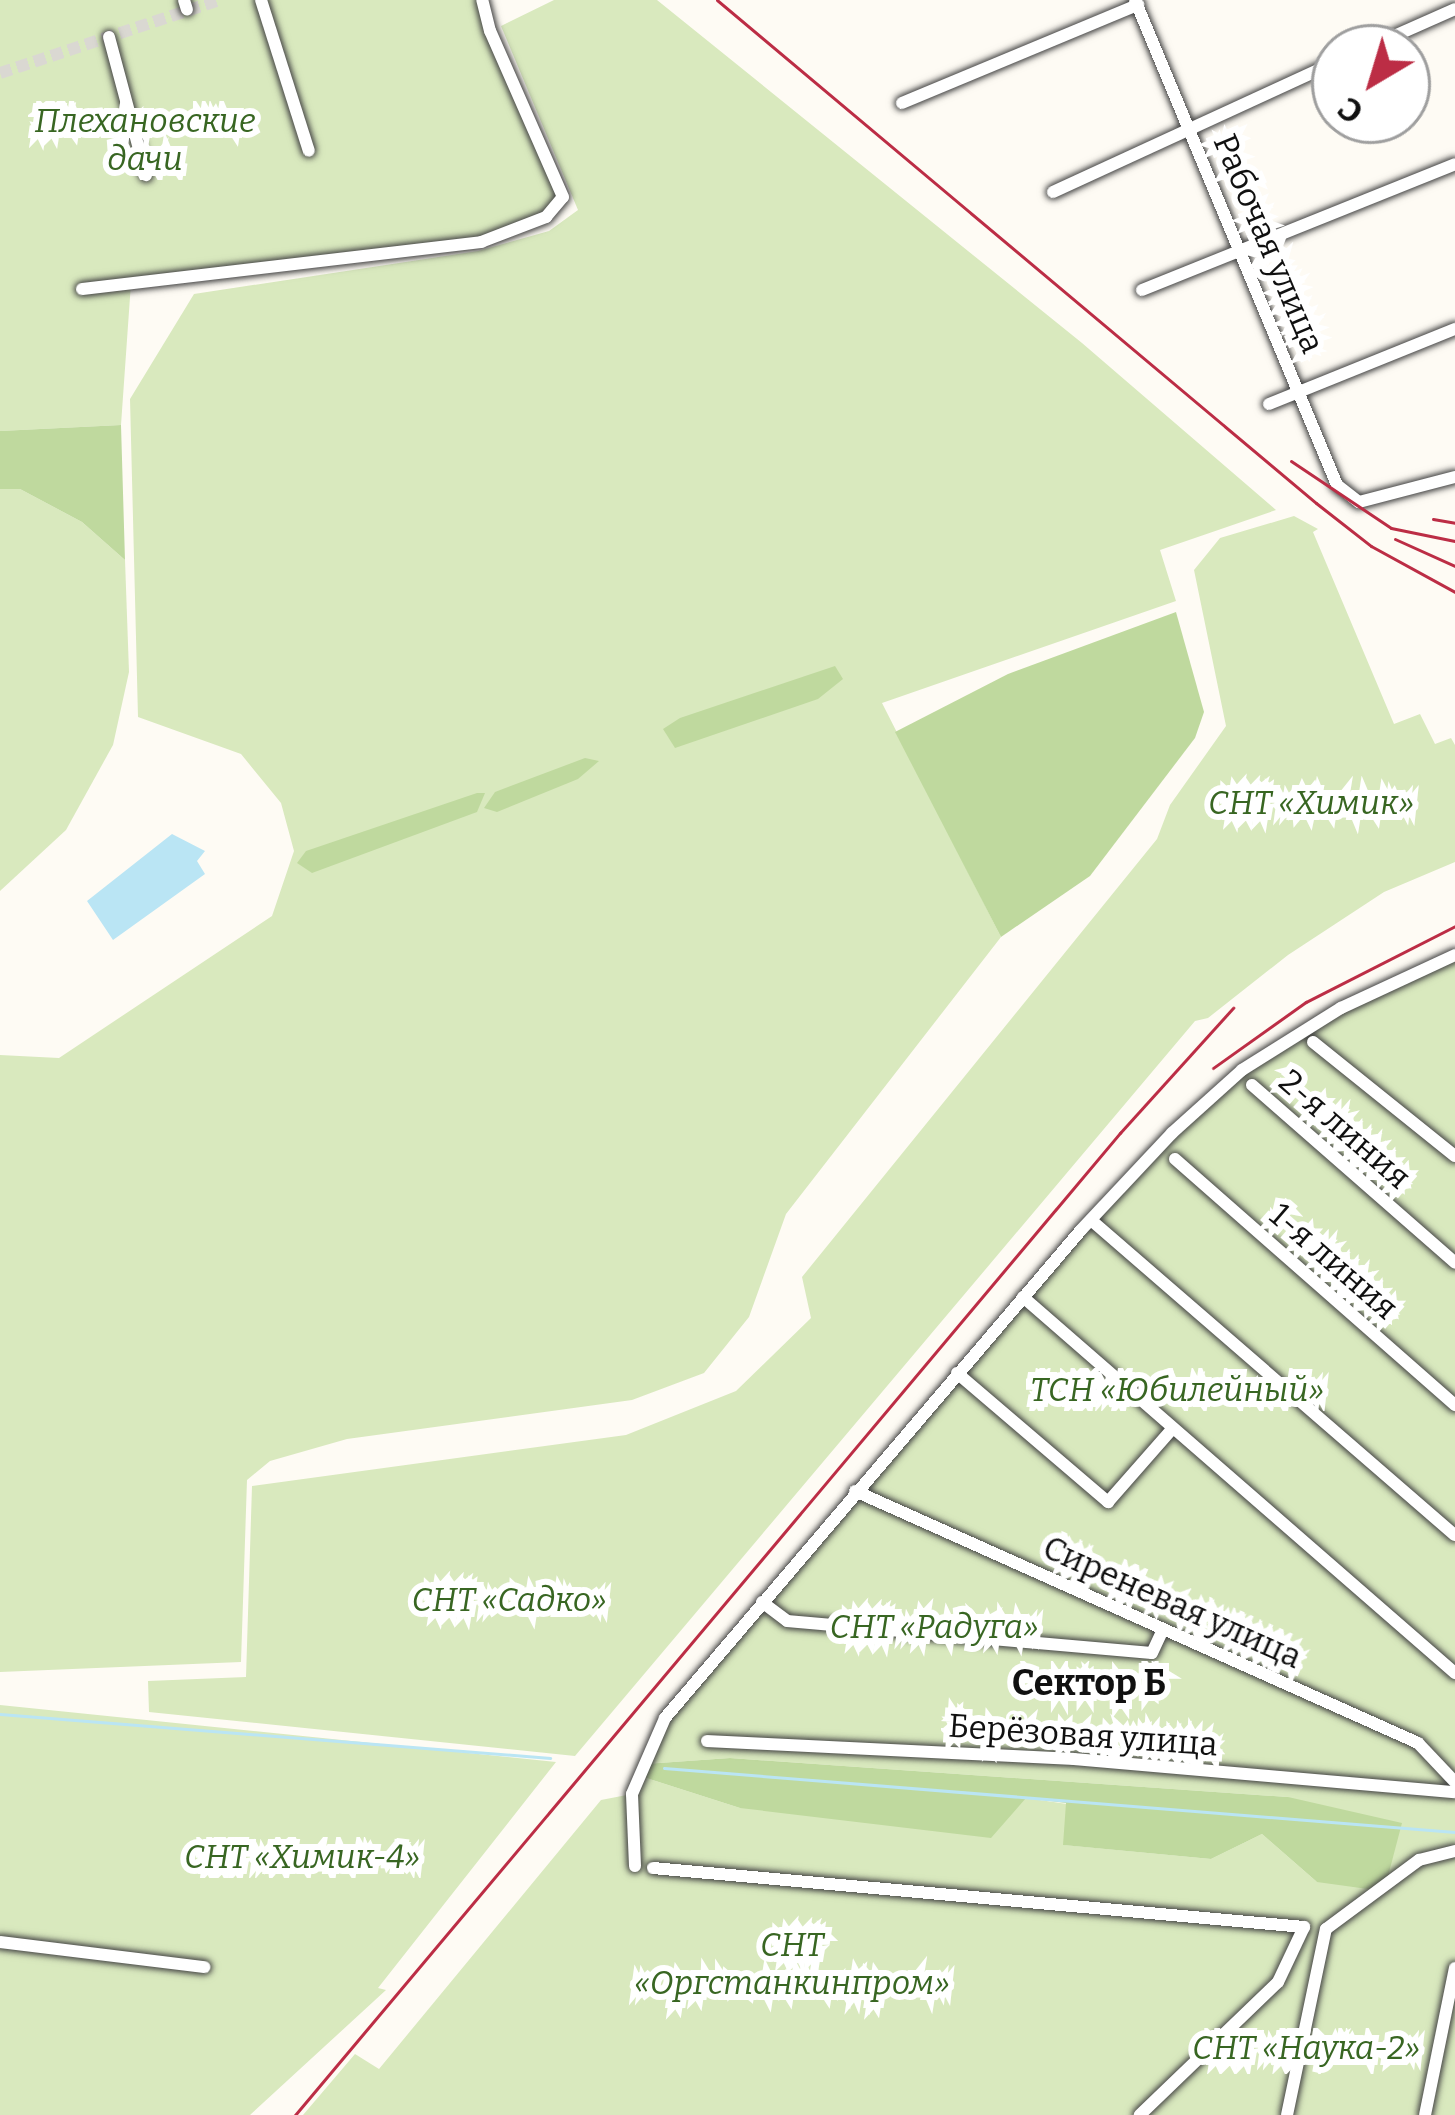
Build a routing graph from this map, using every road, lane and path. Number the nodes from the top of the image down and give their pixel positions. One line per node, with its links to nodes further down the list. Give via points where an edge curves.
1 (261, 0): 10 (street)
2 (482, 0): 15 (street, via 563,196 546,217 481,242)
3 (1136, 3): 8 (street); 9 (street, Рабочая улица)
4 (1455, 10): 5 (street)
5 (1422, 24)
6 (109, 37): 12 (street)
7 (1311, 72): 9 (street)
8 (902, 103)
9 (1188, 126): 13 (street); 14 (street, Рабочая улица)
10 (309, 151)
11 (1455, 164): 14 (street)
12 (146, 175)
13 (1053, 192)
14 (1241, 254): 16 (street); 18 (street, Рабочая улица)
15 (82, 289)
16 (1142, 290)
17 (1455, 329): 18 (street)
18 (1302, 391): 19 (street); 20 (street, Рабочая улица, via 1337,485 1359,502)
19 (1269, 404)
20 (1455, 477)
21 (1455, 955): 26 (street, via 1341,1008 1242,1070)
22 (1313, 1042): 24 (street)
23 (1252, 1085): 27 (street, 2-я линия)
24 (1455, 1156)
25 (1175, 1159): 30 (street, 1-я линия)
26 (1091, 1220): 28 (street); 33 (street)
27 (1455, 1263)
28 (1023, 1298): 29 (street); 31 (street)
29 (957, 1373): 31 (street, via 1108,1502); 32 (street)
30 (1455, 1405)
31 (1173, 1428): 36 (street)
32 (855, 1491): 34 (street); 35 (street, Сиреневая улица)
33 (1455, 1534)
34 (762, 1602): 35 (street, via 787,1621 1152,1653); 41 (street, via 665,1718 632,1794)
35 (1163, 1628): 38 (street, Сиреневая улица, via 1418,1743)
36 (1455, 1673)
37 (707, 1742): 39 (street, Берёзовая улица, via 1074,1759)
38 (1455, 1782)
39 (1455, 1792)
40 (1455, 1851): 47 (street, via 1419,1860 1325,1929)
41 (635, 1866)
42 (652, 1868): 46 (street, via 1304,1927 1278,1982)
43 (0, 1942): 44 (street)
44 (205, 1967)
45 (1455, 1968): 48 (street)
46 (1140, 2115)
47 (1287, 2115)
48 (1425, 2115)

